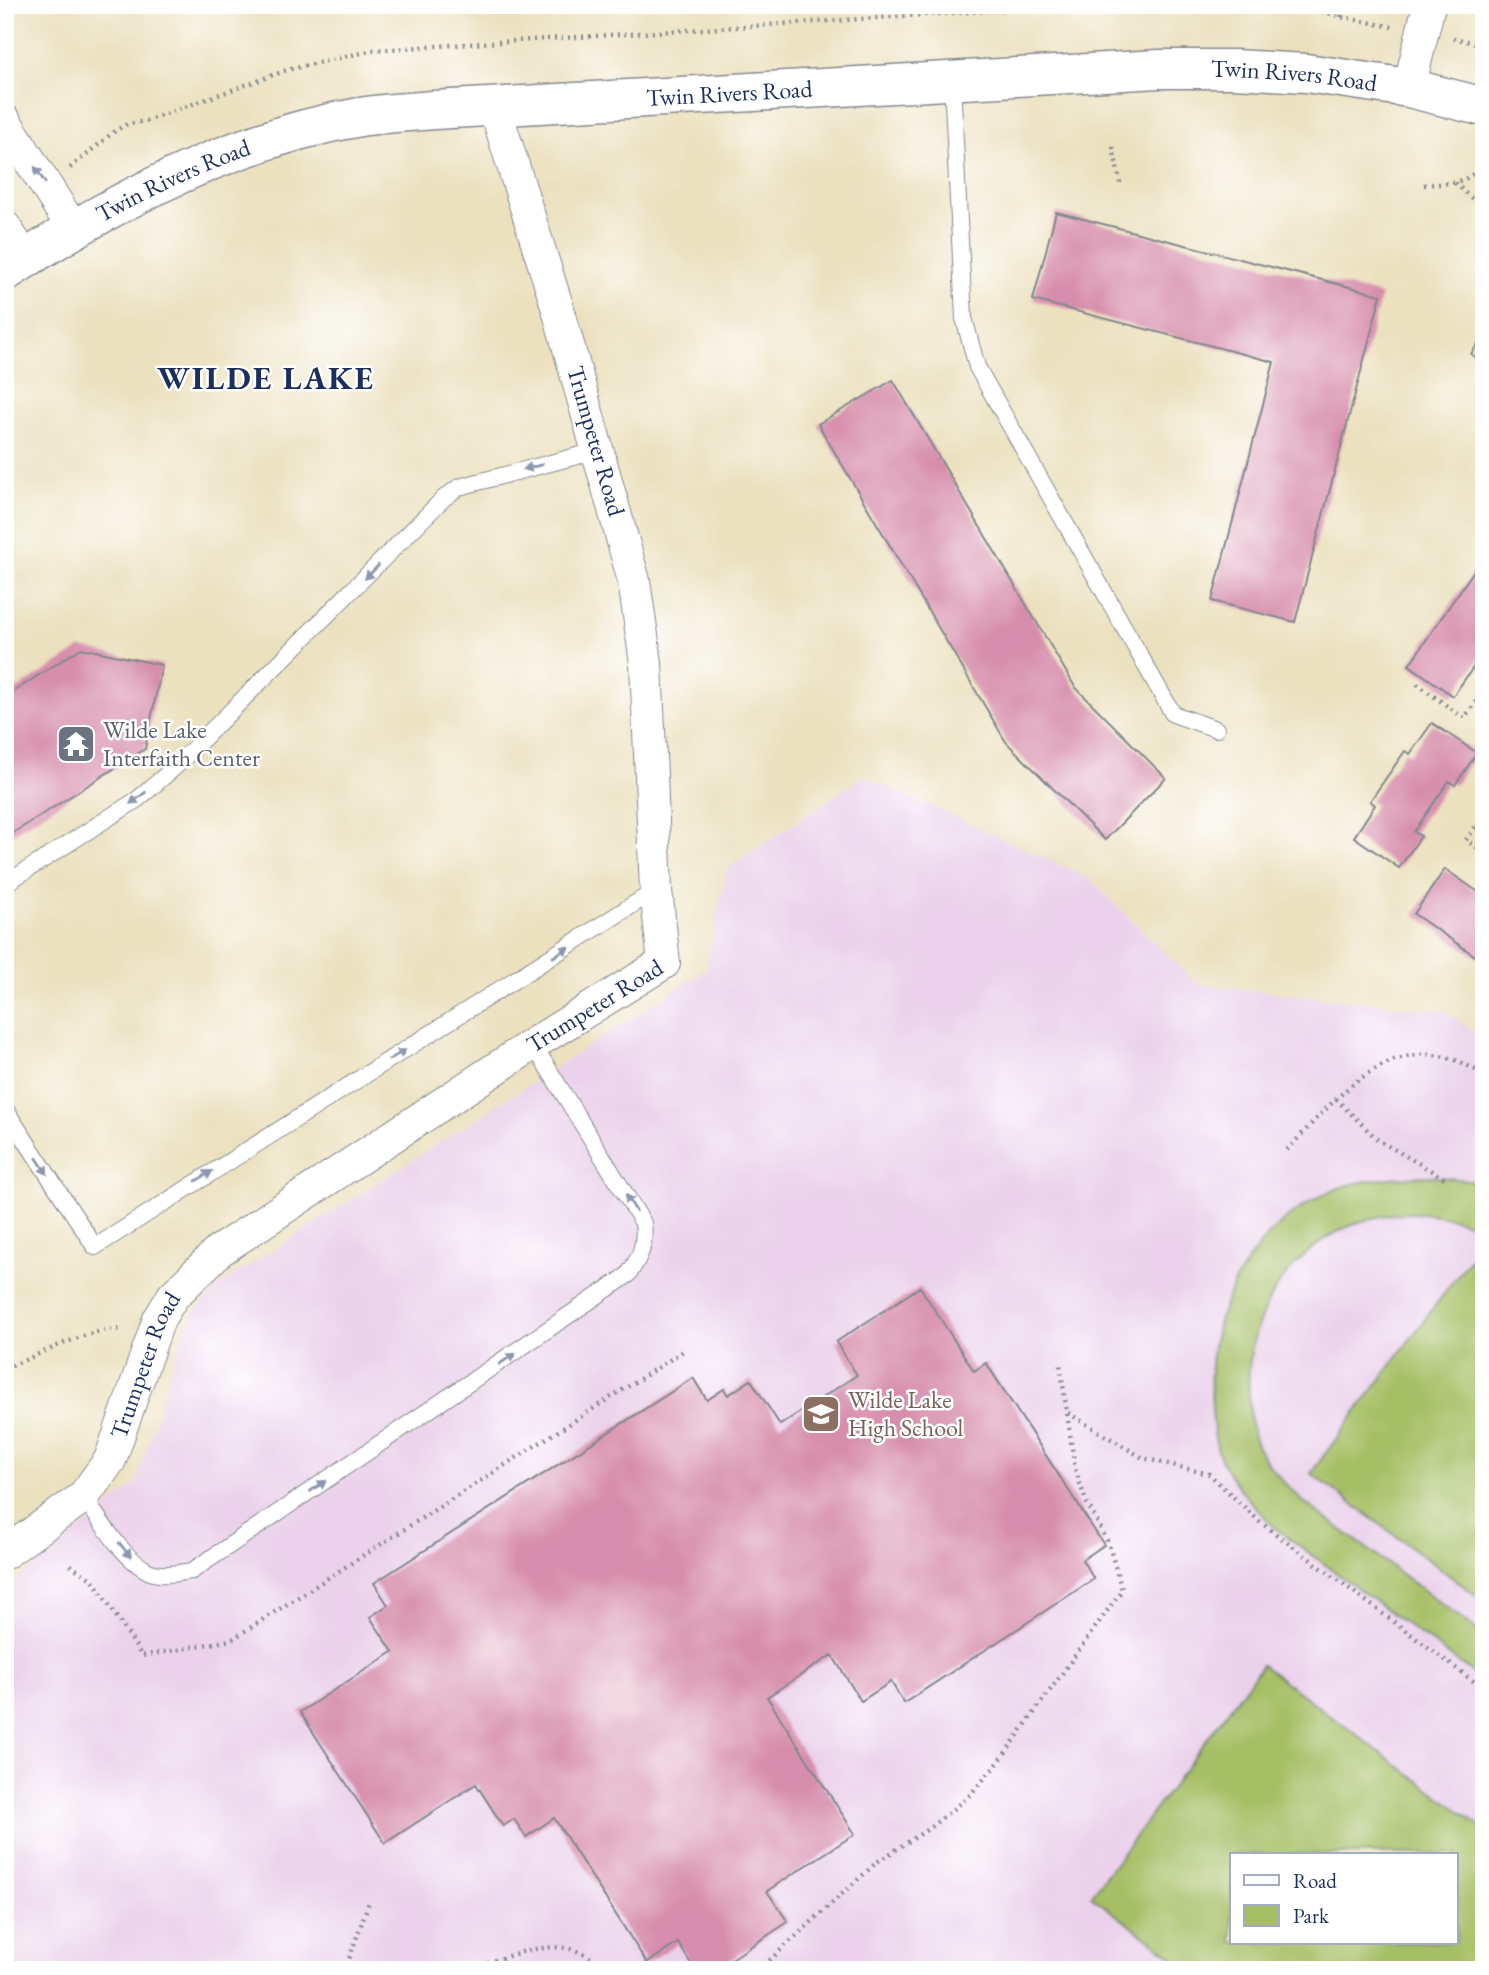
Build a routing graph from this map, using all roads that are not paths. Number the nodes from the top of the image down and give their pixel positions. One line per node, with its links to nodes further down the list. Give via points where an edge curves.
1 (1429, 5): 3 (street)
2 (952, 82): 3 (street, Twin Rivers Road, via 1234,69 1306,72); 5 (street, Twin Rivers Road); 11 (lane, via 964,318 977,367 1173,714)
3 (1409, 88): 4 (street, Twin Rivers Road)
4 (1484, 107)
5 (495, 108): 8 (street, Twin Rivers Road, via 361,117 270,139 162,183); 10 (street, Trumpeter Road)
6 (5, 121): 8 (street, one-way to 6)
7 (5, 227): 9 (street)
8 (75, 230): 9 (street, Twin Rivers Road)
9 (15, 265)
10 (600, 450): 12 (lane, one-way to 12, via 459,487 174,768 138,799); 13 (street, Trumpeter Road, via 634,580 646,663)
11 (1216, 729)
12 (5, 884)
13 (656, 890): 14 (street, Trumpeter Road, via 664,963); 15 (lane, one-way to 13, via 95,1247)
14 (533, 1044): 16 (street, Trumpeter Road, via 219,1251 192,1274 159,1319 110,1460); 16 (lane, one-way to 14, via 133,1560 150,1572 191,1571 628,1275 641,1255 643,1223)
15 (5, 1109)
16 (83, 1497): 17 (street, Trumpeter Road)
17 (5, 1553)

